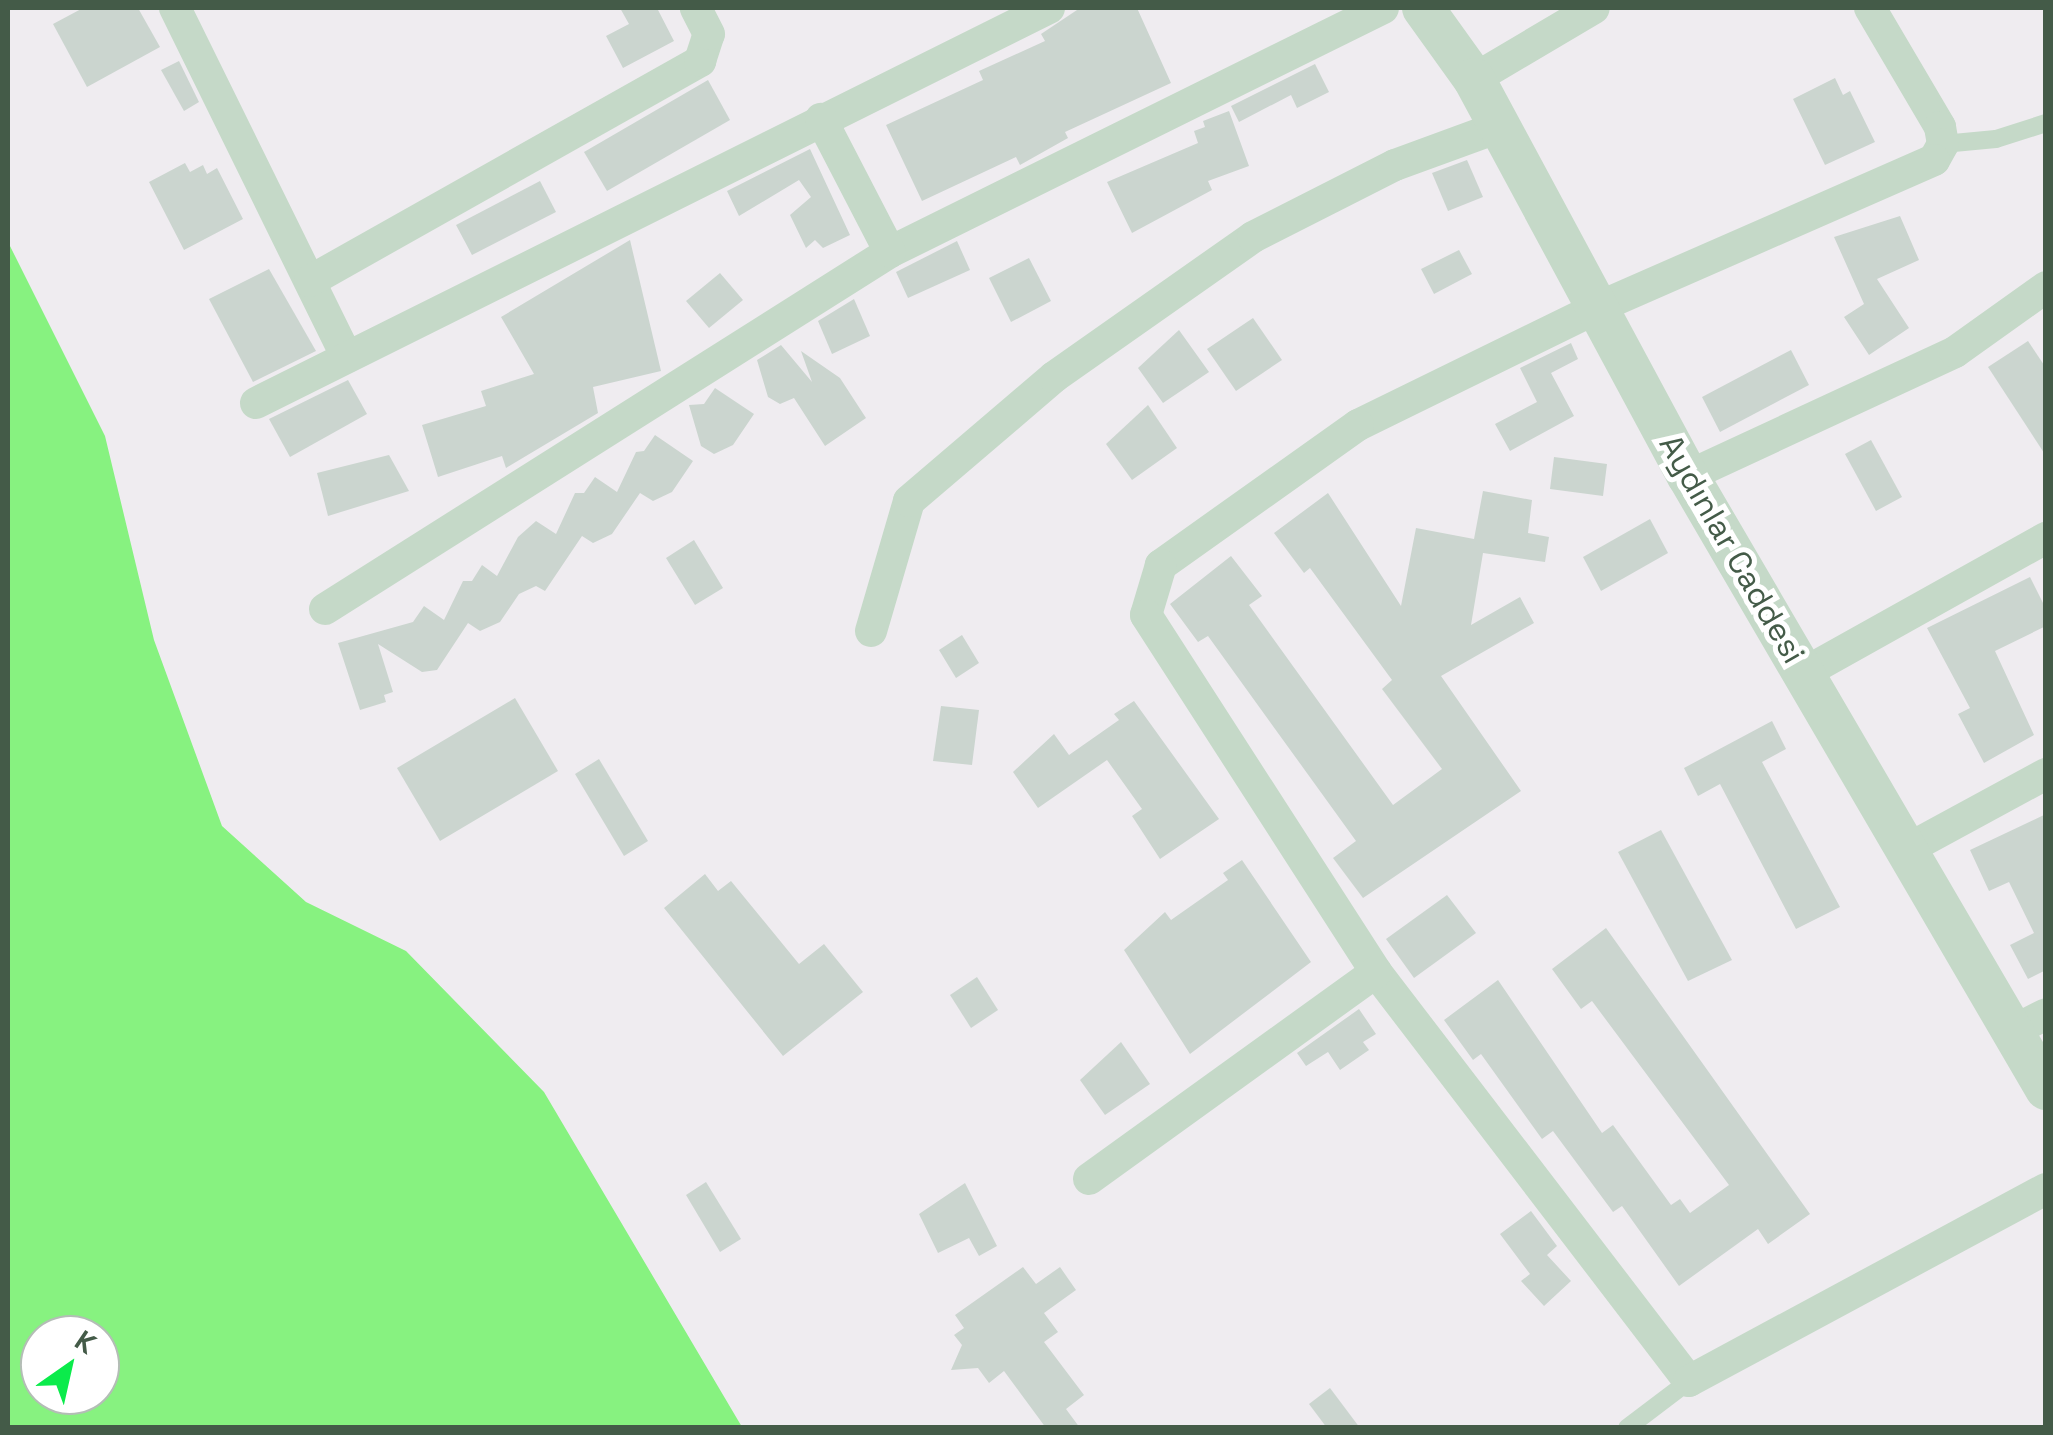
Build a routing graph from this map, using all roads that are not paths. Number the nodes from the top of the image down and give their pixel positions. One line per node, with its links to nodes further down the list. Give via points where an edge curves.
1 (175, 8): 14 (street)
2 (696, 8): 14 (street, via 710,34 700,60)
3 (1049, 8): 9 (street)
4 (1384, 8): 13 (street)
5 (1423, 8): 8 (street, Aydınlar Caddesi)
6 (1594, 8): 8 (street)
7 (1870, 8): 12 (street, via 1940,127)
8 (1474, 79): 11 (street, Aydınlar Caddesi)
9 (821, 118): 13 (street); 17 (street)
10 (2046, 123): 12 (lane, via 1996,140)
11 (1499, 127): 16 (street, Aydınlar Caddesi); 22 (street, via 1395,166 1253,237 1054,377 909,502)
12 (1943, 144): 16 (street, via 1920,168)
13 (890, 252): 21 (street)
14 (310, 281): 17 (street)
15 (2046, 286): 19 (street, via 1955,352)
16 (1596, 310): 19 (street, Aydınlar Caddesi); 26 (street, via 1358,425 1161,565 1146,614)
17 (347, 357): 18 (street)
18 (256, 404)
19 (1688, 476): 23 (street, Aydınlar Caddesi)
20 (2046, 538): 23 (street)
21 (325, 609)
22 (871, 631)
23 (1804, 673): 25 (street, Aydınlar Caddesi)
24 (2046, 774): 25 (street)
25 (1904, 852): 27 (street, Aydınlar Caddesi)
26 (1376, 972): 29 (street); 31 (street)
27 (2030, 1022): 28 (street, Aydınlar Caddesi)
28 (2046, 1089)
29 (1089, 1179)
30 (2046, 1189): 31 (street)
31 (1689, 1381): 32 (lane)
32 (1627, 1428)

